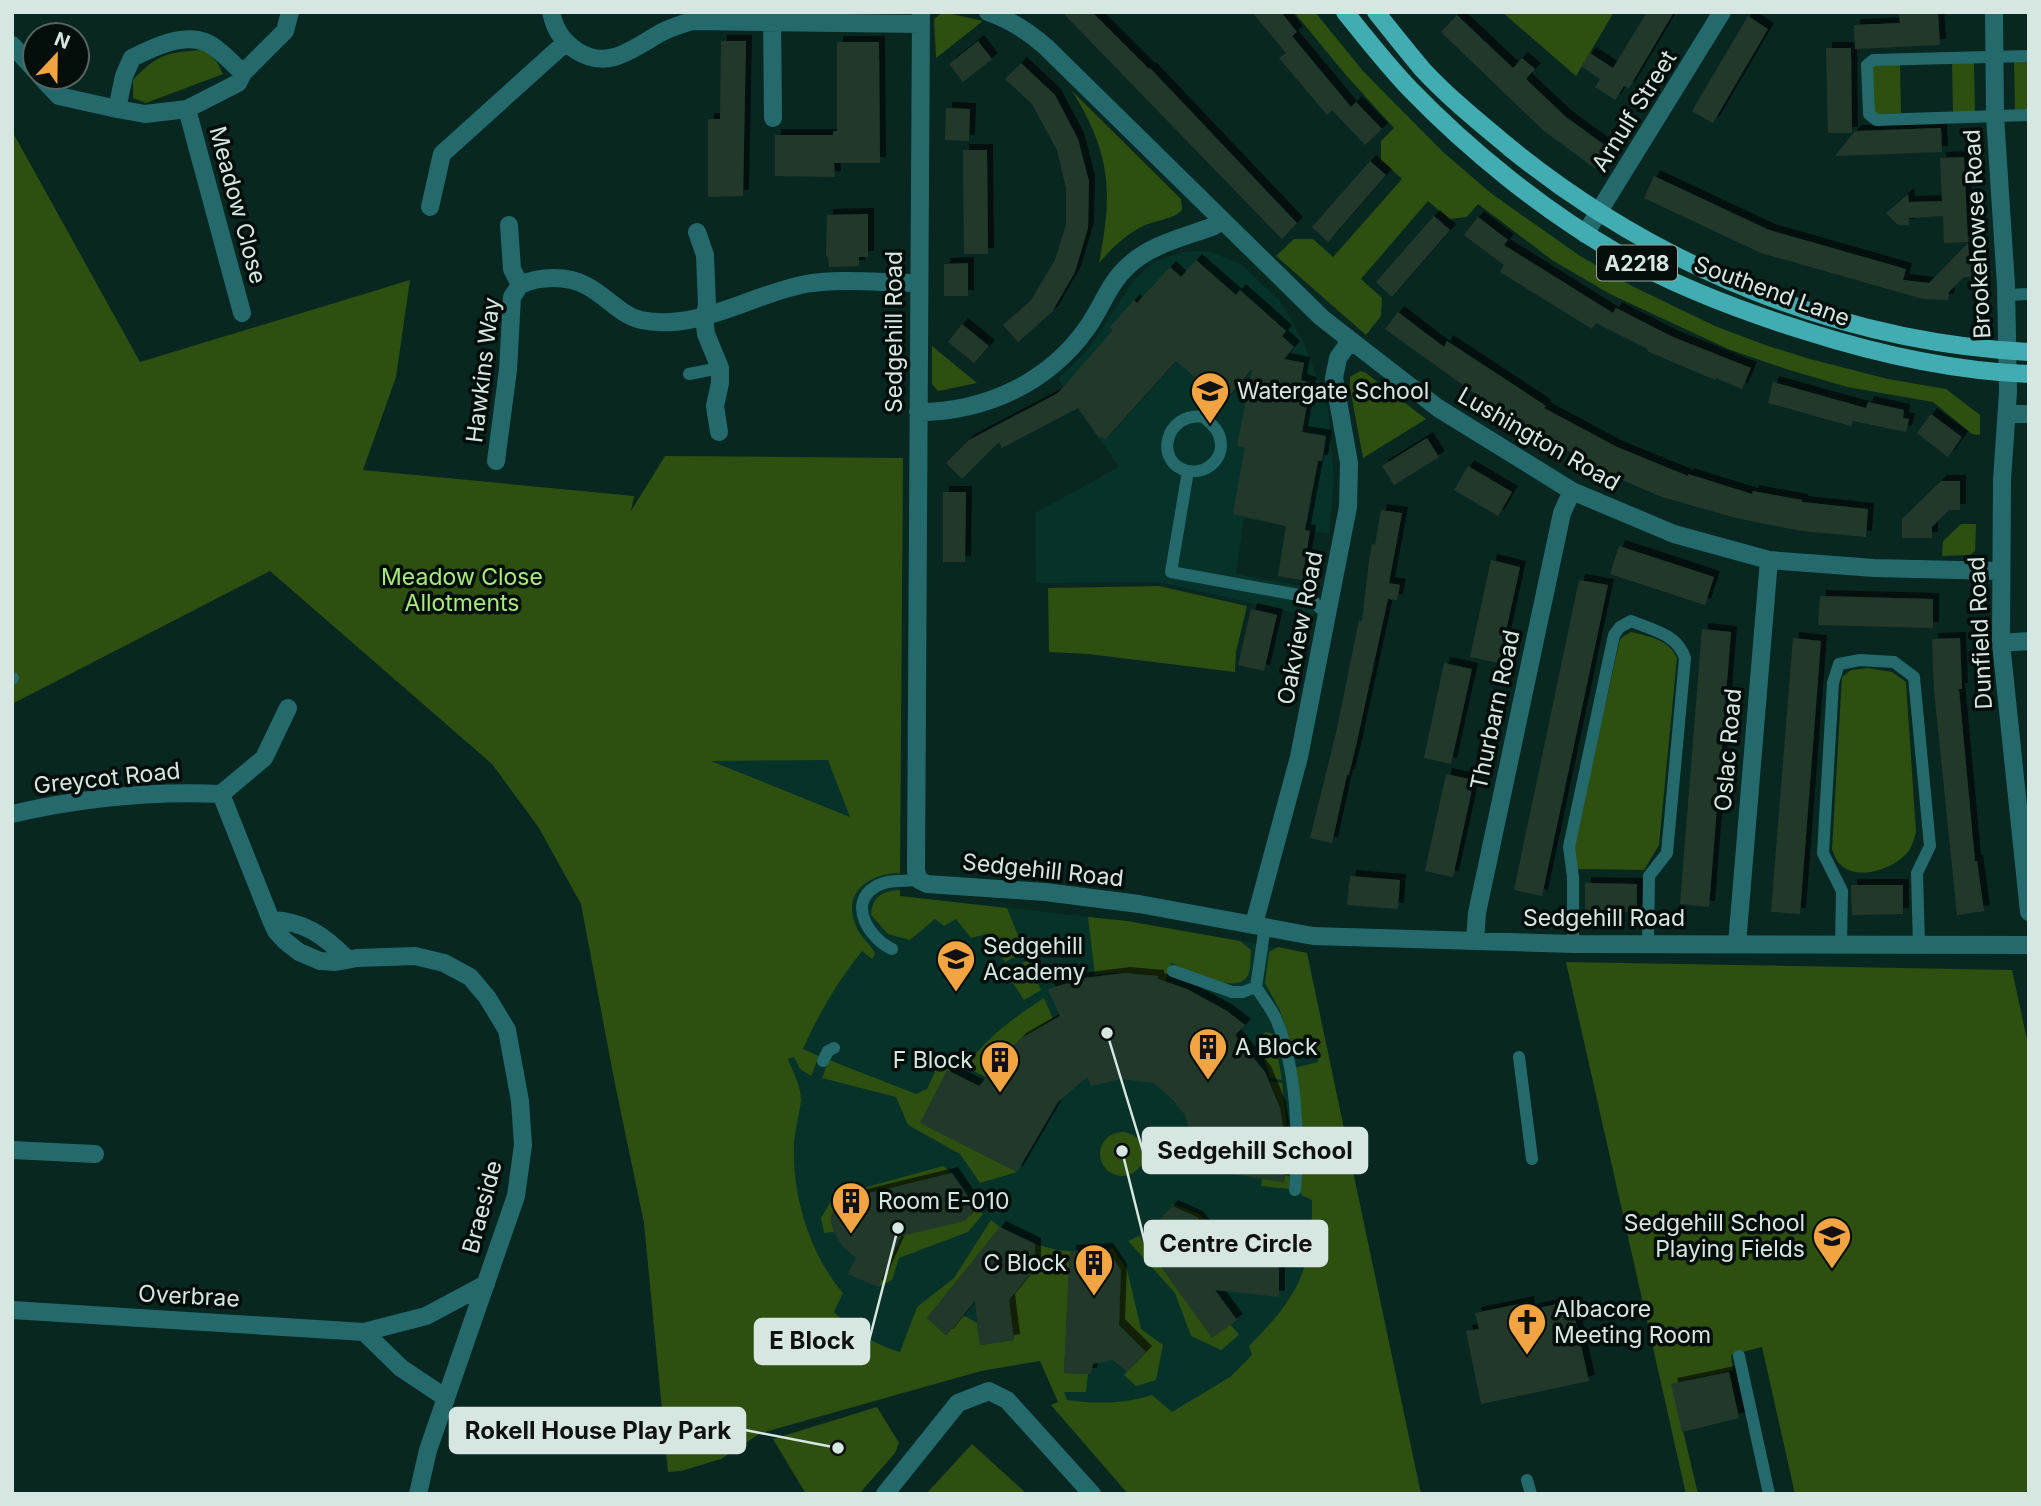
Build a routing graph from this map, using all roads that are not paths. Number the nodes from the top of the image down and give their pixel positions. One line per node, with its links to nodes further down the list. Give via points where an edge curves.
1 (290, 12): 13 (street, via 285,31)
2 (551, 12): 10 (street)
3 (988, 12): 22 (street, Lushington Road, via 1008,19 1046,47)
4 (1374, 12): 9 (street); 21 (main road, Southend Lane / A2218, via 1461,106 1535,169)
5 (1722, 12): 21 (street, Arnulf Street)
6 (1994, 12): 12 (street, Brookehowse Road)
7 (772, 18): 8 (street); 10 (street, via 692,21 616,58 598,59); 19 (street)
8 (921, 18): 26 (street, Sedgehill Road)
9 (1351, 19): 25 (main road, Southend Lane / A2218, via 1442,121)
10 (565, 43): 20 (street, via 442,154)
11 (2029, 56): 12 (lane, Brookehowse Road)
12 (1994, 57): 18 (street, Brookehowse Road); 18 (lane, Brookehowse Road, via 1873,60 1867,65 1869,114 1876,120)
13 (243, 73): 15 (street, via 206,42 185,40 153,48 132,58); 16 (street, via 237,83)
14 (54, 91): 15 (street)
15 (117, 109): 16 (street, via 145,114)
16 (187, 109): 30 (street, Meadow Close)
17 (2029, 115): 18 (lane, Brookehowse Road)
18 (1995, 116): 29 (street, Brookehowse Road)
19 (773, 118)
20 (430, 207)
21 (1599, 213): 25 (street, Arnulf Street); 33 (main road, Southend Lane / A2218, via 1721,278 1790,305 1901,335)
22 (1221, 221): 32 (street, Lushington Road); 39 (street, via 1152,248 1128,265 1078,341 1016,390 974,407)
23 (509, 225): 27 (street, Hawkins Way, via 512,269)
24 (697, 232): 31 (street, via 705,255)
25 (1585, 234): 36 (main road, Southend Lane / A2218, via 1697,292 1787,325 1888,354)
26 (918, 283): 31 (street, Hawkins Way, via 807,284); 39 (street, Sedgehill Road)
27 (520, 285): 31 (street, Hawkins Way, via 532,279 570,280 639,320 669,322); 43 (street, Hawkins Way, via 512,297)
28 (2029, 294): 29 (lane)
29 (2006, 295): 33 (street, Brookehowse Road)
30 (242, 313)
31 (704, 316): 35 (street)
32 (1350, 341): 45 (street, Lushington Road, via 1438,408); 48 (street, Oakview Road, via 1338,358 1334,378 1349,474 1348,507)
33 (2007, 351): 34 (main road, Southend Lane / A2218); 36 (street, Dunfield Road)
34 (2029, 352)
35 (720, 368): 37 (lane); 42 (street, via 715,405)
36 (2007, 373): 38 (main road, Southend Lane / A2218); 40 (street, Dunfield Road)
37 (689, 374)
38 (2029, 374)
39 (918, 412): 54 (street, Sedgehill Road)
40 (2007, 414): 41 (street); 47 (street, Dunfield Road)
41 (2029, 414)
42 (719, 432)
43 (496, 461)
44 (1188, 471): 44 (lane, via 1210,466 1220,451 1220,435 1204,417 1182,419 1167,440 1172,464); 48 (lane, via 1171,572 1298,595)
45 (1572, 491): 46 (street, Lushington Road, via 1674,534); 58 (street, Thurbarn Road, via 1562,513 1477,913)
46 (1769, 559): 47 (street, Lushington Road, via 1874,568); 61 (street, Oslac Road)
47 (2000, 571): 50 (street, Dunfield Road)
48 (1328, 616): 57 (street, Oakview Road)
49 (2029, 641): 50 (street)
50 (2001, 643): 55 (street, Dunfield Road)
51 (288, 708): 52 (street, via 264,758)
52 (221, 794): 53 (street, Greycot Road, via 152,793); 56 (street, Braeside)
53 (12, 814)
54 (919, 880): 57 (street, Sedgehill Road, via 1139,904); 65 (lane, via 887,882 866,895 863,921)
55 (2029, 912)
56 (271, 920): 66 (street, via 290,920 314,931); 66 (street, Braeside, via 299,952 320,961)
57 (1259, 925): 58 (street, Sedgehill Road, via 1313,936); 68 (lane)
58 (1475, 942): 60 (street, Sedgehill Road)
59 (1648, 943): 60 (street, Sedgehill Road); 60 (lane, via 1649,876 1667,853 1685,658 1672,638 1631,621 1614,635 1569,847); 61 (street, Sedgehill Road)
60 (1573, 944)
61 (1737, 944): 62 (street, Sedgehill Road)
62 (1841, 945): 64 (street, Sedgehill Road); 64 (lane, via 1842,891 1823,853 1833,683 1839,664 1860,660 1894,662 1914,677 1930,846 1917,873)
63 (2029, 945): 64 (street, Sedgehill Road)
64 (1919, 946)
65 (892, 949)
66 (347, 959): 76 (street, Braeside, via 415,956 444,963 470,977 507,1030 523,1145 516,1196)
67 (1173, 971): 68 (lane, via 1232,992)
68 (1256, 987): 75 (lane, via 1275,1018 1294,1097)
69 (834, 1048): 71 (lane)
70 (1519, 1058): 74 (lane)
71 (823, 1061)
72 (12, 1150): 73 (street)
73 (95, 1154)
74 (1532, 1159)
75 (1295, 1189)
76 (486, 1284): 78 (street, Overbrae, via 426,1316); 80 (street, Braeside)
77 (12, 1310): 78 (street, Overbrae)
78 (364, 1332): 80 (street, via 401,1368)
79 (1739, 1356): 86 (lane)
80 (446, 1398): 82 (street, Braeside)
81 (1527, 1480): 85 (lane)
82 (418, 1494)
83 (885, 1494): 84 (street, via 958,1403 989,1391 1007,1400)
84 (1092, 1494)
85 (1531, 1494)
86 (1769, 1494)

